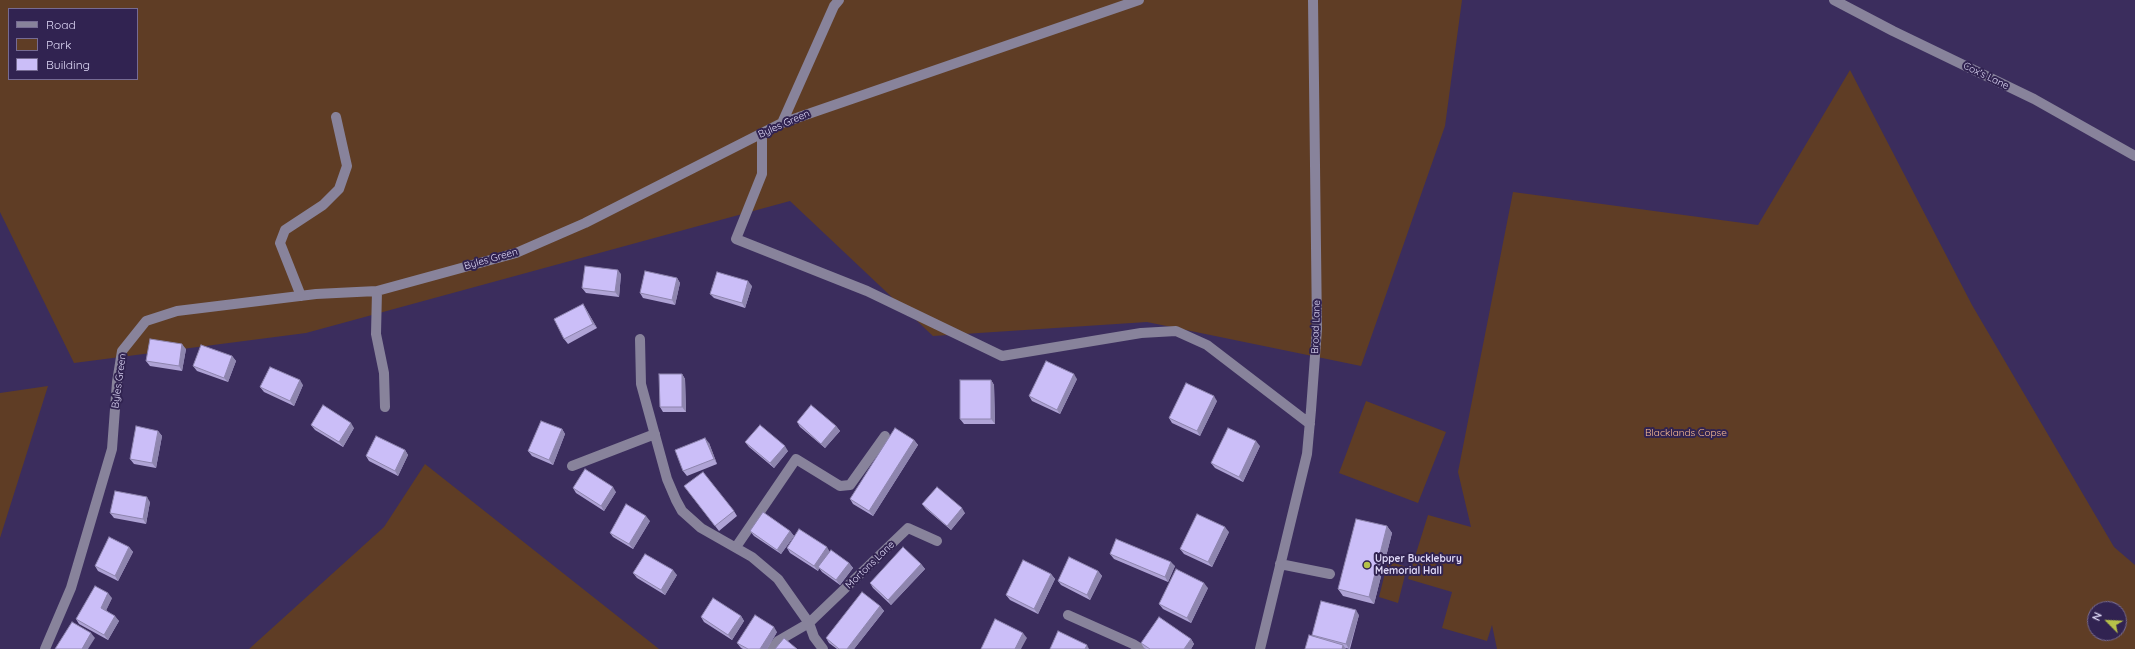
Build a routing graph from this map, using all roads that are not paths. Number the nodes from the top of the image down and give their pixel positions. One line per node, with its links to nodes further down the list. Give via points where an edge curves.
1 (839, 0): 6 (street, via 834,6)
2 (1139, 0): 6 (street, Byles Green)
3 (1313, 0): 13 (street, Broad Lane, via 1317,329)
4 (1834, 0): 8 (street, Cox's Lane, via 2034,99)
5 (336, 116): 10 (street, via 347,166 339,189 323,204 285,230 280,243)
6 (782, 123): 7 (street, Byles Green)
7 (762, 134): 9 (street, Byles Green, via 585,223 516,253); 13 (street, via 762,174 736,239 867,291 1002,356 1141,333 1176,331 1207,344)
8 (2135, 156)
9 (377, 291): 10 (street, Byles Green); 12 (street, via 376,334 384,373)
10 (301, 296): 23 (street, Byles Green, via 177,311 146,321 122,351 112,449 71,588)
11 (640, 339): 14 (street, via 641,384)
12 (385, 407)
13 (1310, 424): 19 (street, Broad Lane, via 1306,454)
14 (655, 434): 16 (street); 18 (street, via 668,479 682,511 701,528)
15 (885, 436): 18 (street, via 850,485 840,486 830,482 796,459)
16 (572, 466)
17 (937, 541): 22 (street, Mortons Lane, via 908,528)
18 (736, 547): 22 (street, via 778,579)
19 (1280, 564): 20 (street); 27 (street, Broad Lane)
20 (1330, 574)
21 (1068, 615): 26 (street)
22 (809, 623): 24 (street, via 778,641); 25 (street)
23 (45, 649)
24 (772, 649)
25 (823, 649)
26 (1141, 649)
27 (1260, 649)

